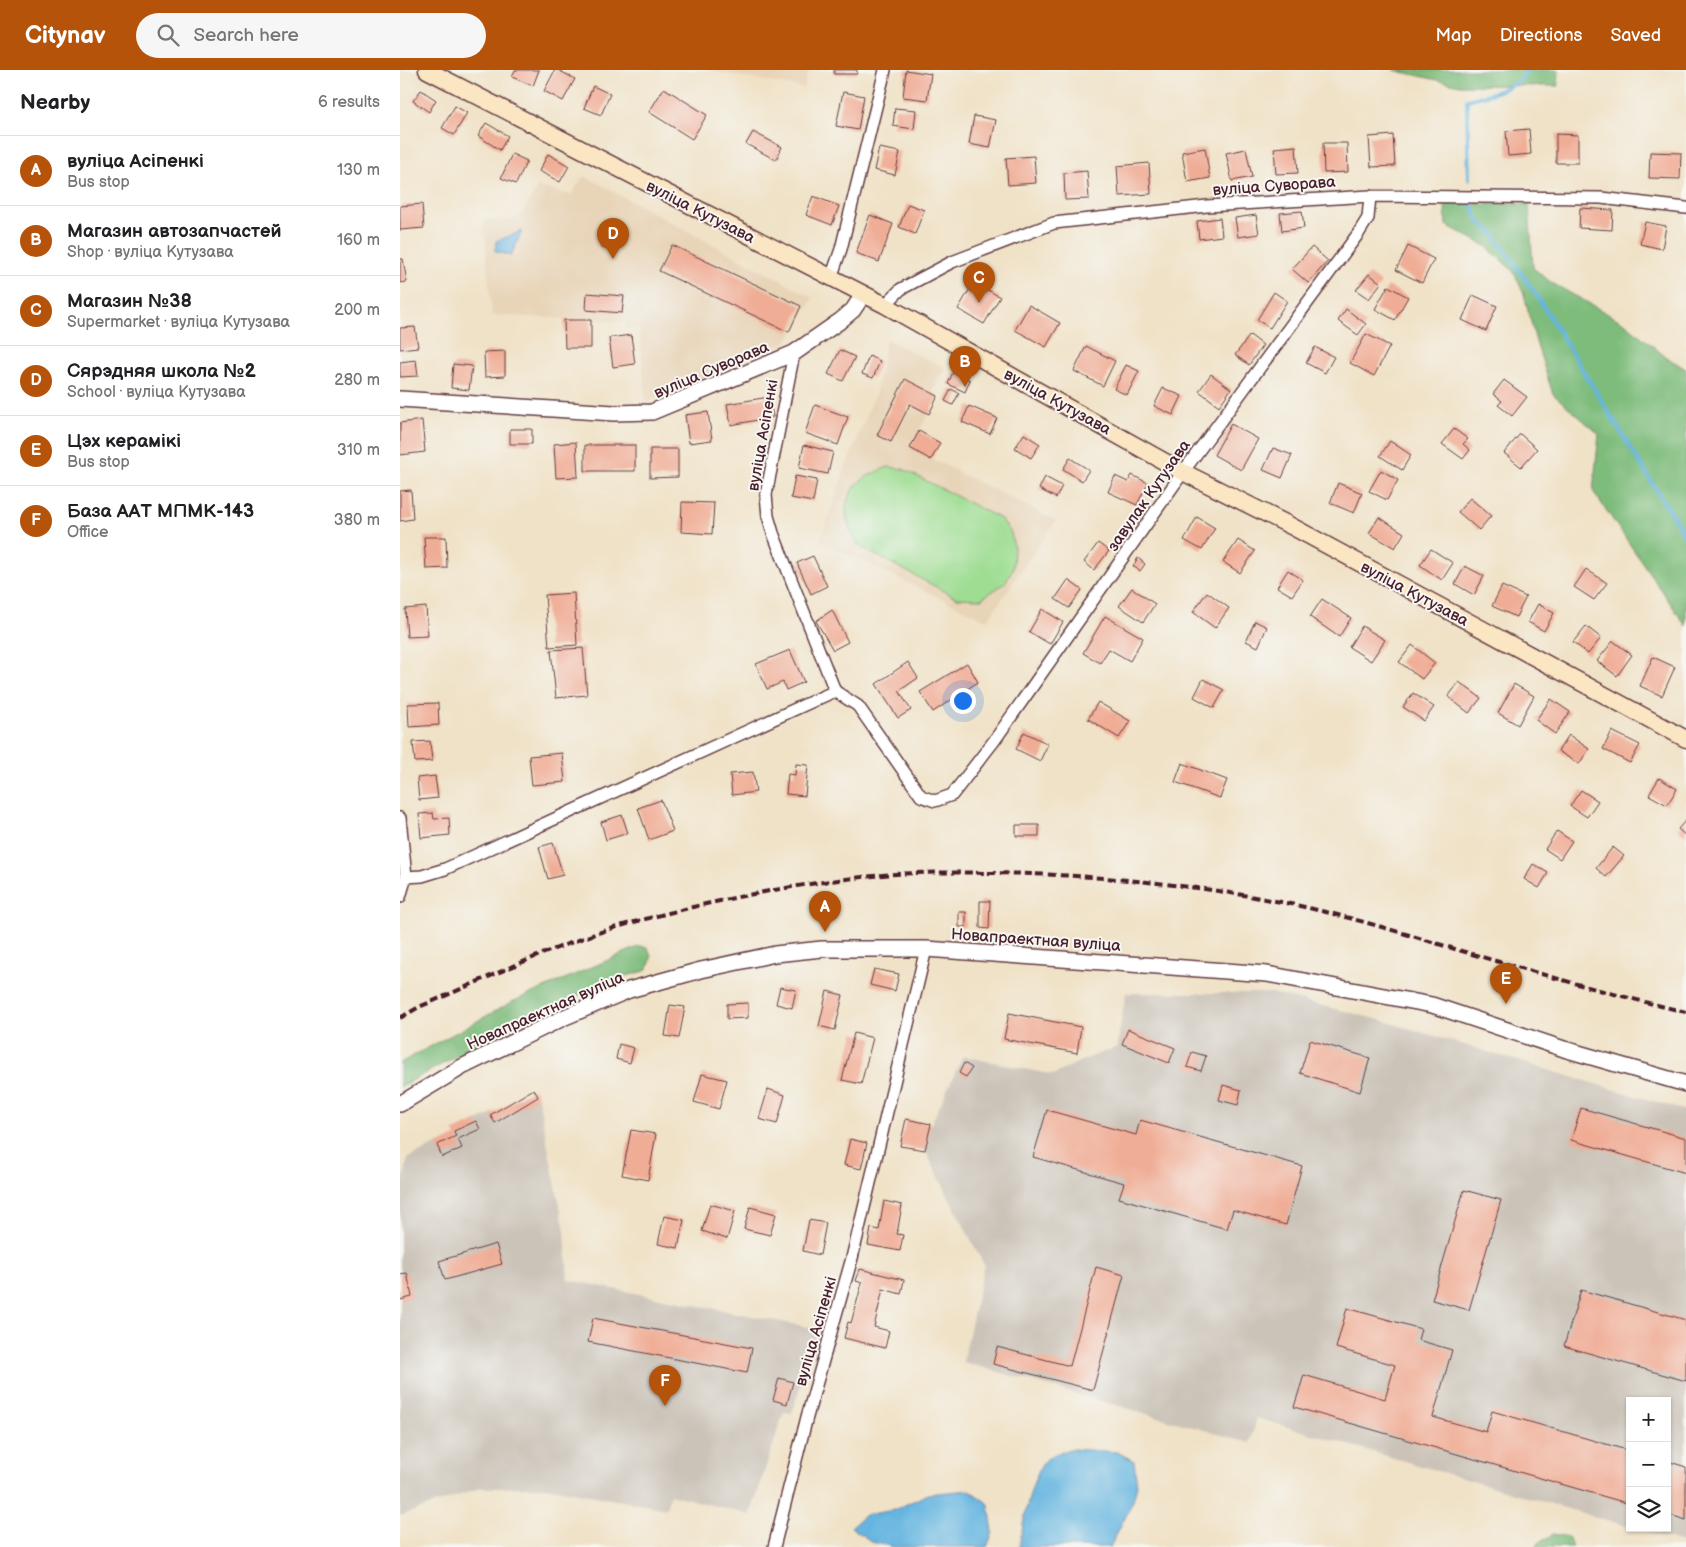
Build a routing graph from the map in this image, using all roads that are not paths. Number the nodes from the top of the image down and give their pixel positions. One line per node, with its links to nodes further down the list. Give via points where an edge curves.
1 (427, 70): 5 (main road, вуліца Кутузава)
2 (885, 70): 5 (street)
3 (1370, 196): 4 (street, вуліца Суворава, via 1600,198); 7 (street, вуліца Суворава, via 1207,206 1054,223 952,262 901,289); 10 (street, завулак Кутузава, via 1368,218 1358,234)
4 (1686, 208)
5 (831, 278): 6 (main road, вуліца Кутузава)
6 (863, 295): 7 (main road, вуліца Кутузава); 8 (street, вуліца Суворава, via 840,321)
7 (885, 305): 10 (main road, вуліца Кутузава)
8 (794, 353): 9 (street, вуліца Суворава, via 652,412 614,413); 11 (street, вуліца Асіпенкі, via 766,494 768,516)
9 (400, 399)
10 (1184, 472): 11 (street, завулак Кутузава, via 994,741 952,795 935,801 921,796 858,706); 12 (main road, вуліца Кутузава, via 1291,526)
11 (835, 692): 14 (street, via 445,869)
12 (1686, 739)
13 (400, 818): 14 (street)
14 (406, 877): 15 (street)
15 (400, 897)
16 (926, 949): 17 (street, Новапраектная вуліца, via 1267,974 1432,1005 1564,1049); 18 (street, Новапраектная вуліца, via 822,949 775,954 629,990 462,1067); 19 (street, вуліца Асіпенкі, via 852,1258)
17 (1686, 1084)
18 (400, 1104)
19 (774, 1547)

